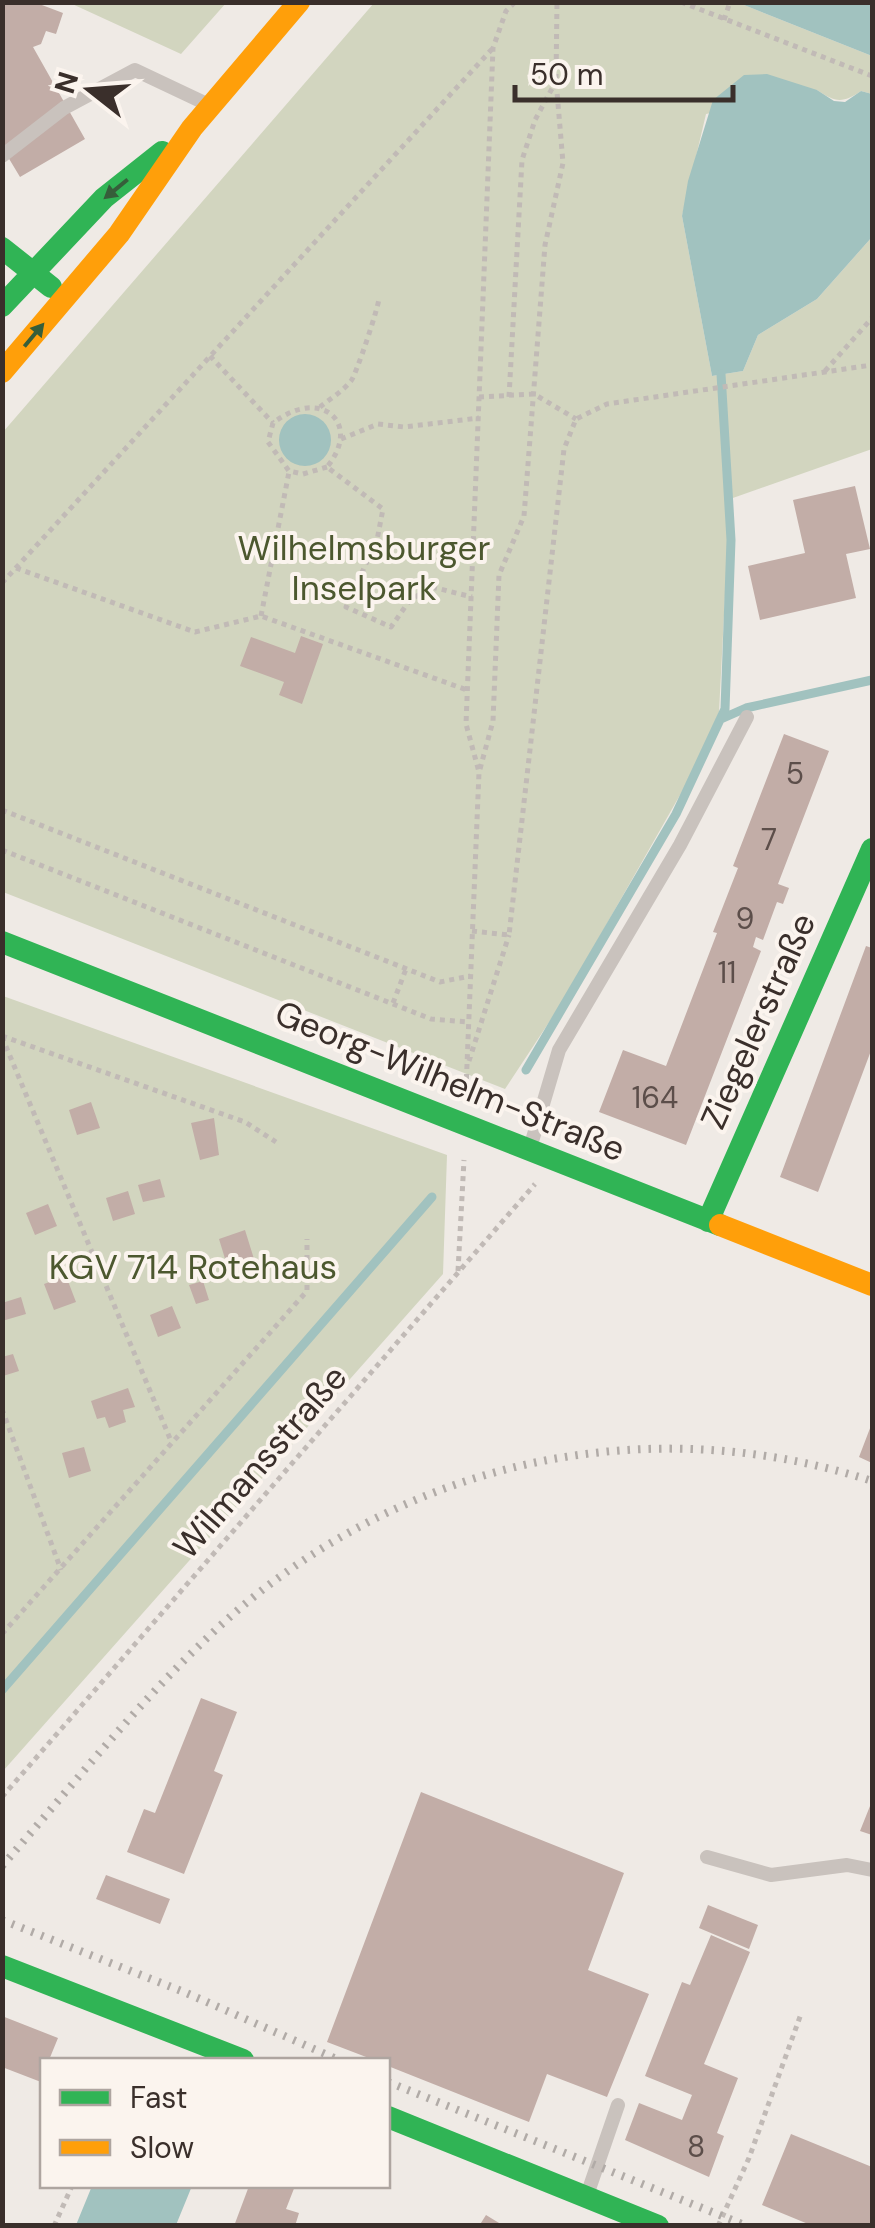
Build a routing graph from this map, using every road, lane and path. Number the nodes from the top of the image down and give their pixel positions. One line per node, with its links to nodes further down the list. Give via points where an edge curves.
1 (299, 2): 12 (main road)
2 (515, 2): 9 (path)
3 (557, 2): 11 (path)
4 (681, 2): 7 (path)
5 (712, 2): 7 (path)
6 (730, 2): 8 (path)
7 (708, 13): 8 (path)
8 (724, 20): 10 (path)
9 (492, 48): 21 (path); 26 (path)
10 (872, 76)
11 (556, 80): 25 (path, via 564,163 544,245); 27 (path, via 522,160)
12 (210, 106): 13 (main road); 14 (lane, via 135,70 64,108)
13 (192, 128): 16 (main road, one-way to 16, via 104,198); 17 (main road, via 119,234)
14 (2, 156)
15 (2, 248): 16 (main road)
16 (33, 273): 17 (main road); 19 (main road)
17 (64, 298): 23 (main road, one-way to 17)
18 (379, 298): 28 (path, via 353,379)
19 (2, 306)
20 (872, 318): 24 (path)
21 (209, 355): 31 (path); 35 (path)
22 (872, 366): 24 (path)
23 (2, 372)
24 (823, 373): 30 (path, via 607,404)
25 (534, 394): 27 (path); 30 (path); 41 (path, via 524,516 499,575 492,721)
26 (479, 397): 27 (path); 29 (path)
27 (509, 397)
28 (320, 407): 31 (path, via 303,404); 32 (path, via 337,420)
29 (479, 418): 32 (path, via 378,424); 37 (path)
30 (576, 420): 46 (path, via 564,449)
31 (273, 423): 34 (path, via 268,442)
32 (341, 439): 33 (path)
33 (327, 467): 34 (path); 37 (path, via 383,508 377,540 346,607 391,627 410,600 432,587)
34 (289, 472): 38 (path)
35 (16, 568): 36 (path); 38 (path, via 195,632)
36 (2, 582)
37 (472, 597): 39 (path)
38 (262, 616): 39 (path)
39 (467, 690): 41 (path, via 466,724)
40 (746, 717): 57 (lane, via 680,845 559,1050)
41 (479, 772): 45 (path)
42 (2, 810): 48 (path)
43 (872, 849): 59 (main road, Ziegelerstraße)
44 (2, 850): 50 (path)
45 (472, 931): 46 (path); 49 (path)
46 (509, 935): 53 (path)
47 (2, 942): 57 (main road, Georg-Wilhelm-Straße)
48 (406, 969): 49 (path, via 440,982); 50 (path)
49 (470, 976): 51 (path)
50 (392, 1004): 51 (path, via 431,1020)
51 (468, 1022): 53 (path)
52 (2, 1037): 55 (path, via 245,1122); 64 (path)
53 (467, 1066): 54 (path)
54 (466, 1100)
55 (276, 1142)
56 (465, 1150): 61 (path)
57 (529, 1150): 58 (main road, Georg-Wilhelm-Straße)
58 (556, 1161): 59 (main road, Georg-Wilhelm-Straße); 61 (path, Wilmansstraße)
59 (708, 1221): 62 (main road, Georg-Wilhelm-Straße)
60 (307, 1239): 64 (path, via 307,1291)
61 (458, 1272): 67 (path, Wilmansstraße)
62 (872, 1285)
63 (2, 1409): 65 (path)
64 (171, 1441): 65 (path)
65 (61, 1570): 66 (path)
66 (2, 1634)
67 (2, 1797)
68 (707, 1857): 69 (lane, via 771,1875 847,1866)
69 (872, 1870)
70 (2, 1966): 72 (main road)
71 (801, 2014): 79 (path)
72 (238, 2058)
73 (618, 2105): 76 (lane)
74 (390, 2118): 76 (main road)
75 (71, 2188): 77 (path)
76 (587, 2196): 78 (main road)
77 (54, 2226)
78 (658, 2226)
79 (718, 2226)

